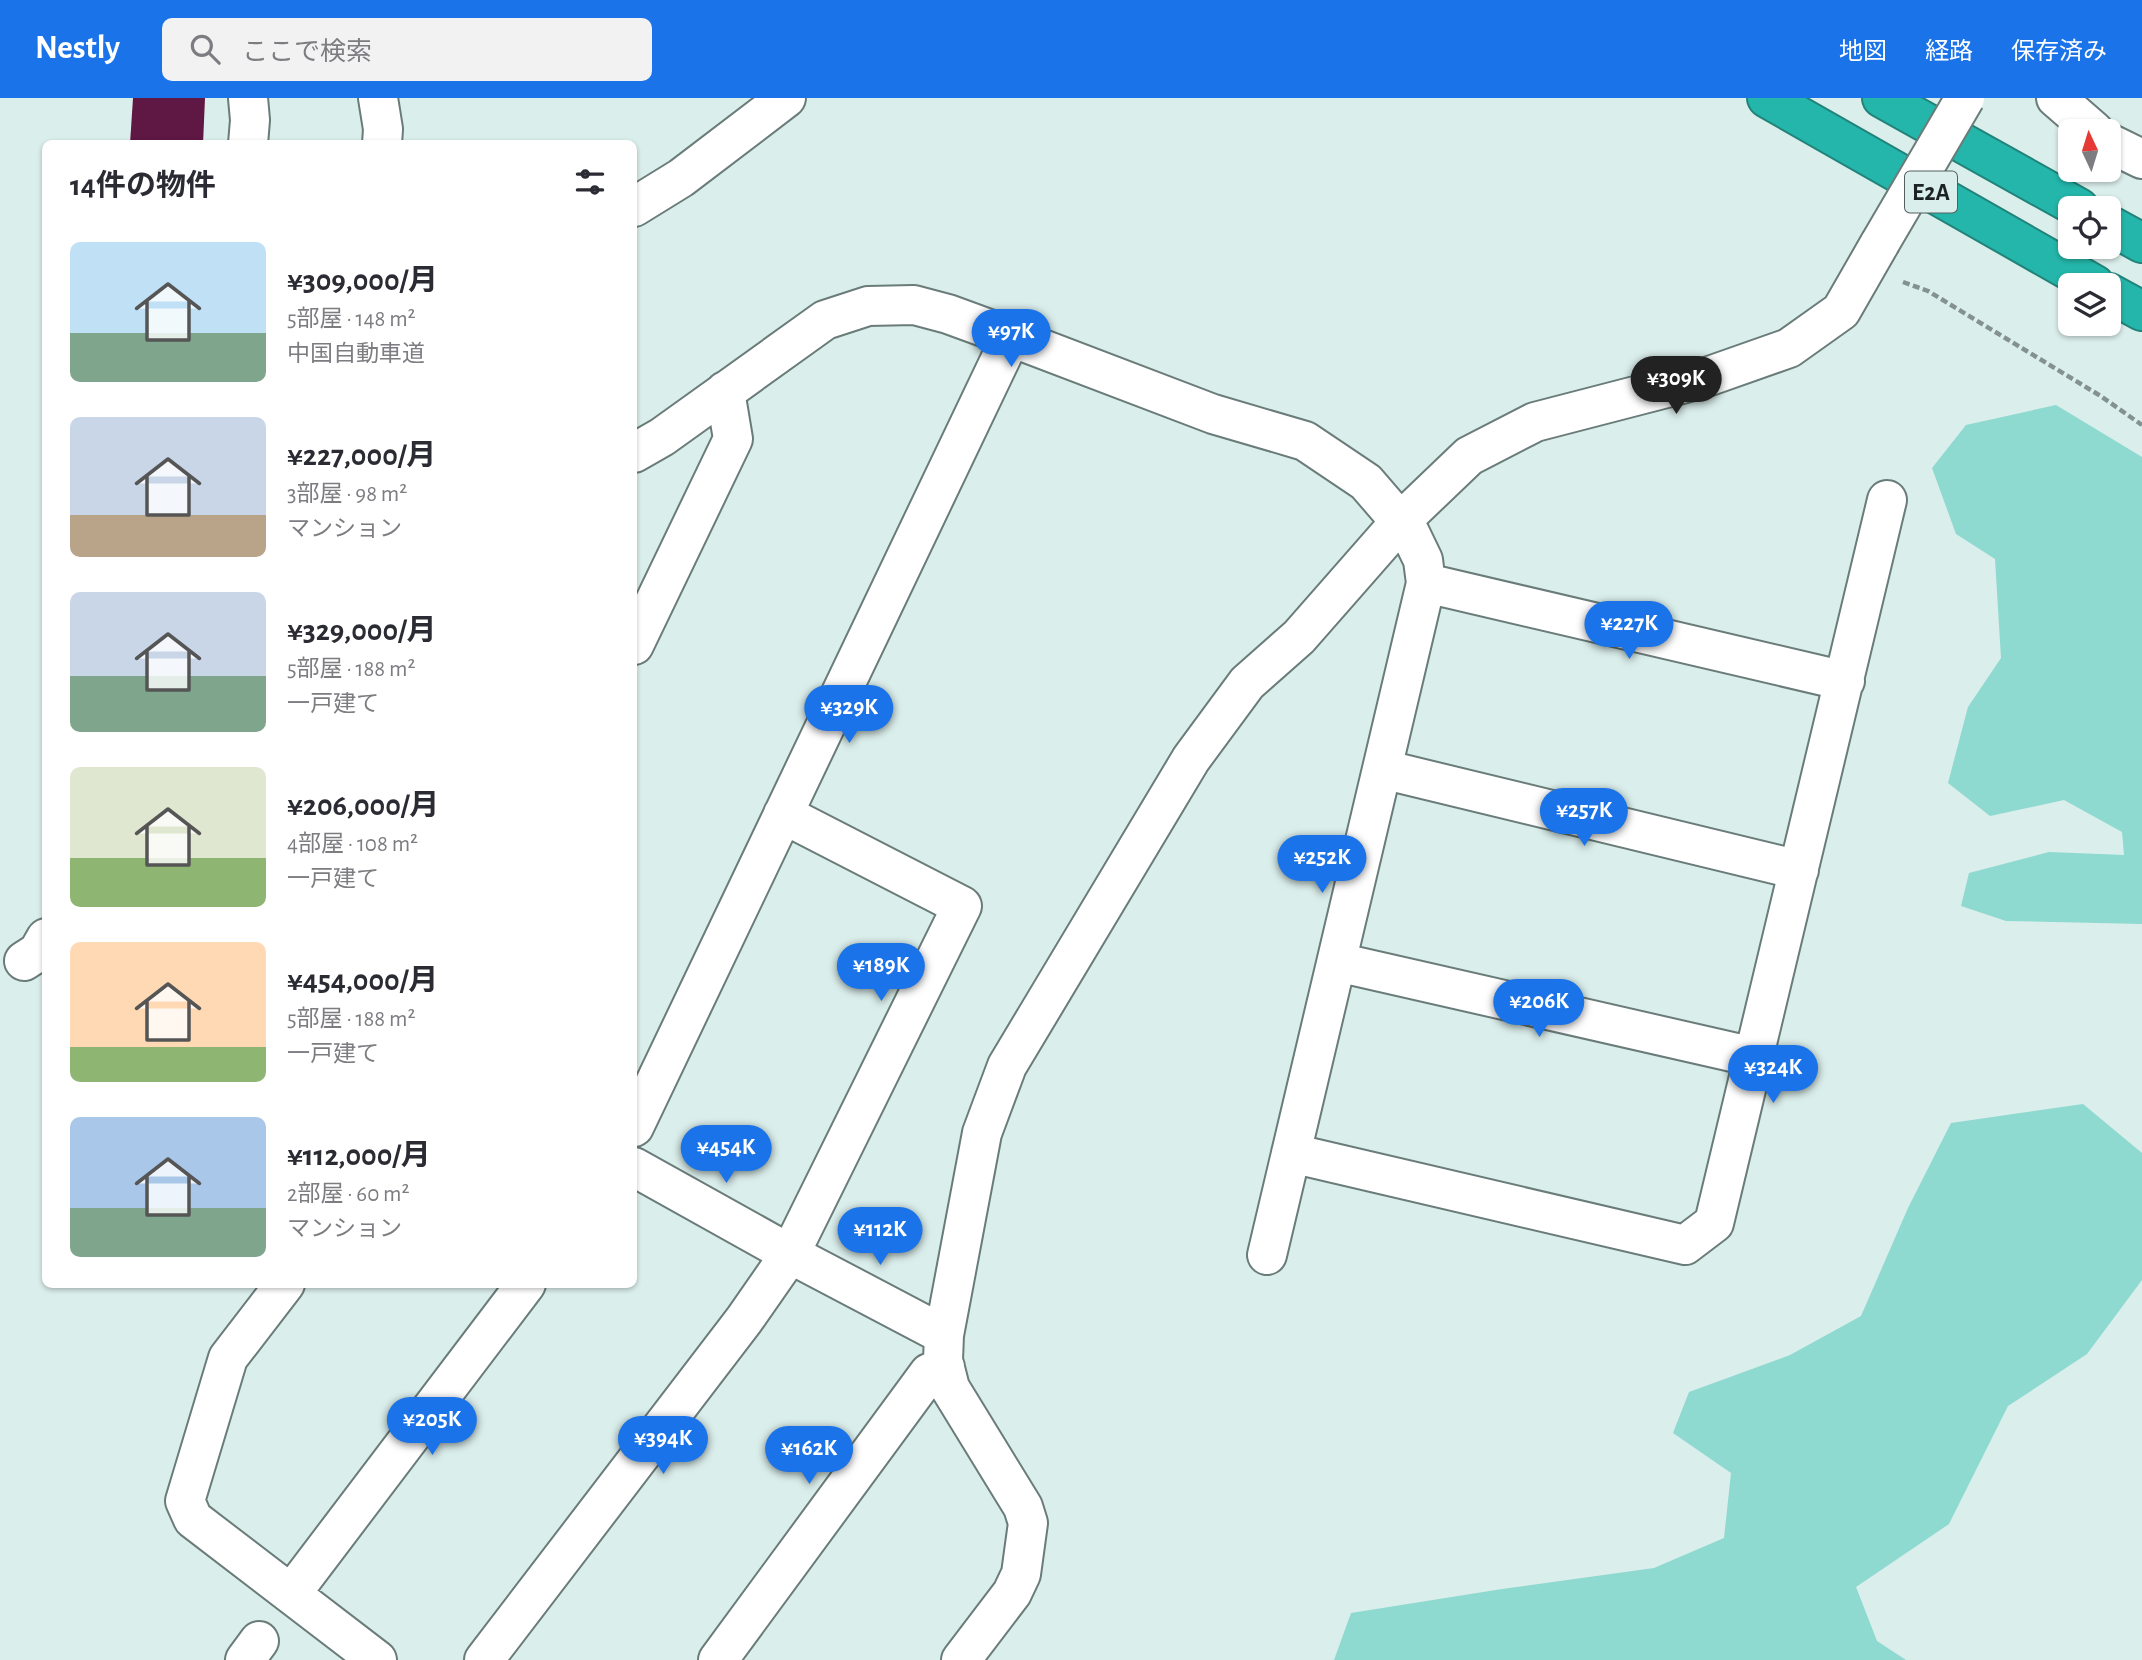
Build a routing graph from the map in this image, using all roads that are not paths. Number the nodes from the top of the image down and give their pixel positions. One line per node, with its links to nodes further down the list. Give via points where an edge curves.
1 (248, 98): 9 (street)
2 (378, 98): 10 (street)
3 (786, 98): 14 (street, via 681,178)
4 (1767, 98): 17 (highway, E2A)
5 (1882, 98): 13 (highway, E2A)
6 (1965, 98): 24 (street, bridge, via 1841,311 1789,348 1701,379 1535,422 1469,456)
7 (2056, 98): 8 (street)
8 (2080, 119)
9 (248, 140)
10 (382, 140)
11 (2121, 149): 12 (street)
12 (2142, 159)
13 (2058, 196)
14 (637, 204)
15 (2121, 232): 16 (highway)
16 (2142, 243)
17 (2074, 273)
18 (2121, 300): 19 (highway)
19 (2142, 312)
20 (1011, 337): 21 (street, via 914,305 868,306 825,320); 24 (street, via 1213,414 1306,441 1366,482); 29 (street)
21 (726, 391): 22 (street); 26 (street, via 733,439)
22 (637, 451)
23 (1886, 499): 27 (street)
24 (1399, 523): 25 (street, via 1410,533 1423,560); 40 (street, via 1299,637 1247,683 1191,759 1007,1066 982,1133)
25 (1426, 583): 27 (street); 28 (street)
26 (637, 639)
27 (1845, 681): 30 (street)
28 (1382, 769): 30 (street); 31 (street)
29 (783, 814): 33 (street); 36 (street, via 962,906)
30 (1799, 870): 32 (street)
31 (1336, 962): 32 (street); 34 (street)
32 (1754, 1057): 34 (street, via 1714,1223 1685,1245)
33 (637, 1121)
34 (1291, 1153): 37 (street)
35 (637, 1169): 36 (street)
36 (790, 1254): 40 (street); 43 (street, via 729,1341)
37 (1267, 1255)
38 (282, 1288): 41 (street, via 228,1358 185,1501 193,1519)
39 (523, 1288): 41 (street)
40 (944, 1351): 44 (street); 45 (street, via 950,1388 1028,1522 1021,1574 1012,1593)
41 (291, 1594): 42 (street)
42 (377, 1660)
43 (484, 1660)
44 (718, 1660)
45 (961, 1660)

